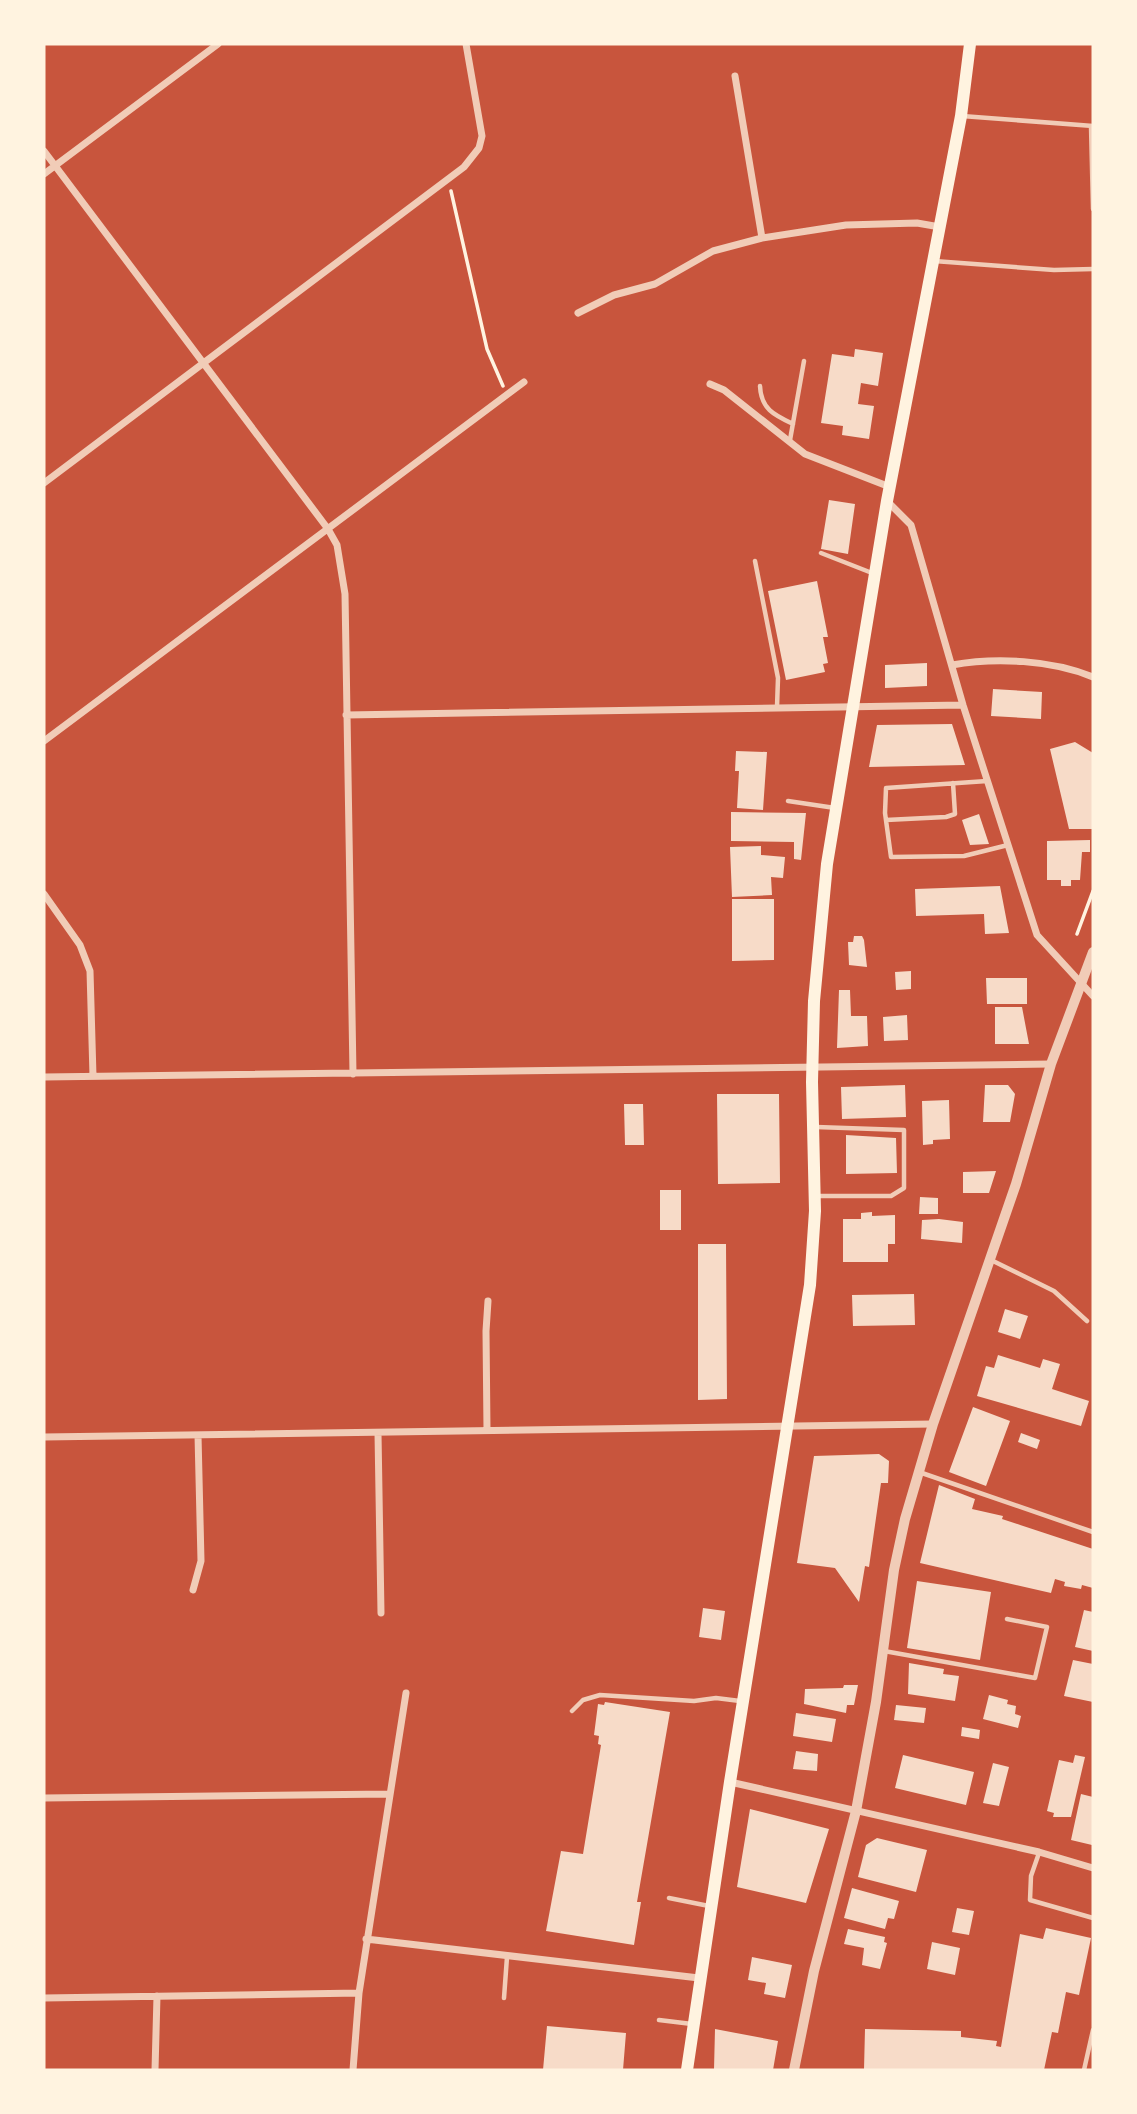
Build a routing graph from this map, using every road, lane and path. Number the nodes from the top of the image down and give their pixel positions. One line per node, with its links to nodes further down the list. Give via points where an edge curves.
1 (218, 44): 8 (street)
2 (466, 44): 10 (street, via 482,131 472,158)
3 (970, 44): 5 (main road)
4 (735, 76): 13 (street)
5 (961, 116): 6 (lane); 12 (main road)
6 (1092, 126): 11 (lane)
7 (44, 151): 8 (street)
8 (55, 166): 9 (street); 18 (street)
9 (44, 174)
10 (448, 179): 18 (street); 22 (path, via 487,349)
11 (1093, 209)
12 (940, 227): 13 (street, via 846,225); 14 (main road)
13 (762, 238): 16 (street, via 713,251 655,284 614,295)
14 (933, 261): 15 (lane); 26 (main road)
15 (1093, 269)
16 (578, 313)
17 (804, 361): 23 (lane)
18 (205, 362): 25 (street); 28 (street)
19 (524, 382): 22 (street)
20 (710, 384): 24 (street)
21 (760, 386): 23 (lane, via 768,412)
22 (507, 395): 28 (street)
23 (793, 424): 24 (lane)
24 (790, 440): 26 (street, via 805,454)
25 (44, 483)
26 (890, 487): 27 (main road)
27 (887, 501): 31 (main road); 32 (street, via 911,525)
28 (328, 529): 37 (street, via 337,545 345,594); 38 (street)
29 (821, 553): 31 (lane)
30 (755, 561): 36 (lane, via 778,678)
31 (876, 575): 35 (main road)
32 (951, 665): 33 (street, via 1068,667); 34 (street)
33 (1093, 677)
34 (963, 705): 35 (street); 39 (street)
35 (853, 706): 36 (street); 42 (main road)
36 (777, 707): 37 (street)
37 (346, 715): 53 (street)
38 (44, 741)
39 (987, 781): 40 (lane); 44 (street)
40 (953, 783): 43 (lane, via 886,788); 43 (lane, via 955,814)
41 (788, 800): 42 (lane)
42 (835, 808): 52 (main road, via 822,910)
43 (886, 820): 44 (lane, via 891,857 964,856)
44 (1008, 845): 49 (street, via 1037,935)
45 (1093, 891): 47 (path)
46 (44, 894): 54 (street, via 80,945 90,971)
47 (1077, 934)
48 (1093, 952): 49 (street)
49 (1082, 981): 50 (street); 51 (street)
50 (1093, 996)
51 (1051, 1065): 52 (street); 58 (street)
52 (812, 1066): 53 (street); 56 (main road)
53 (354, 1074): 54 (street)
54 (93, 1076): 55 (street)
55 (44, 1077)
56 (814, 1127): 57 (main road); 57 (lane, via 904,1130 904,1188 891,1196)
57 (816, 1196): 62 (main road, via 810,1284)
58 (990, 1260): 60 (lane, via 1054,1291); 61 (street)
59 (488, 1301): 63 (street)
60 (1087, 1321)
61 (933, 1424): 62 (street); 67 (street)
62 (787, 1427): 63 (street); 74 (main road)
63 (487, 1430): 64 (street)
64 (378, 1433): 65 (street); 70 (street)
65 (198, 1435): 66 (street); 69 (street, via 201,1561)
66 (44, 1437)
67 (919, 1472): 68 (lane); 72 (street, via 894,1570)
68 (1093, 1532)
69 (193, 1590)
70 (381, 1613)
71 (1007, 1619): 72 (lane, via 1047,1627 1035,1678)
72 (883, 1651): 79 (street)
73 (406, 1693): 77 (street)
74 (743, 1702): 75 (lane, via 600,1695 583,1700); 76 (main road)
75 (572, 1711)
76 (730, 1782): 79 (street); 83 (main road)
77 (389, 1794): 78 (street); 85 (street)
78 (44, 1798)
79 (856, 1811): 80 (street); 98 (street, via 814,1971)
80 (1040, 1852): 81 (street); 84 (lane, via 1031,1876 1030,1900)
81 (1093, 1868)
82 (669, 1898): 83 (lane)
83 (710, 1906): 87 (main road)
84 (1093, 1918)
85 (366, 1939): 86 (street); 88 (street)
86 (507, 1957): 87 (street); 91 (lane)
87 (699, 1978): 93 (main road)
88 (359, 1993): 89 (street); 96 (street)
89 (158, 1996): 90 (street); 95 (street)
90 (44, 1998)
91 (504, 1998)
92 (659, 2020): 93 (lane)
93 (693, 2024): 97 (main road)
94 (1093, 2030): 99 (lane)
95 (155, 2070)
96 (353, 2070)
97 (687, 2070)
98 (794, 2070)
99 (1084, 2070)

